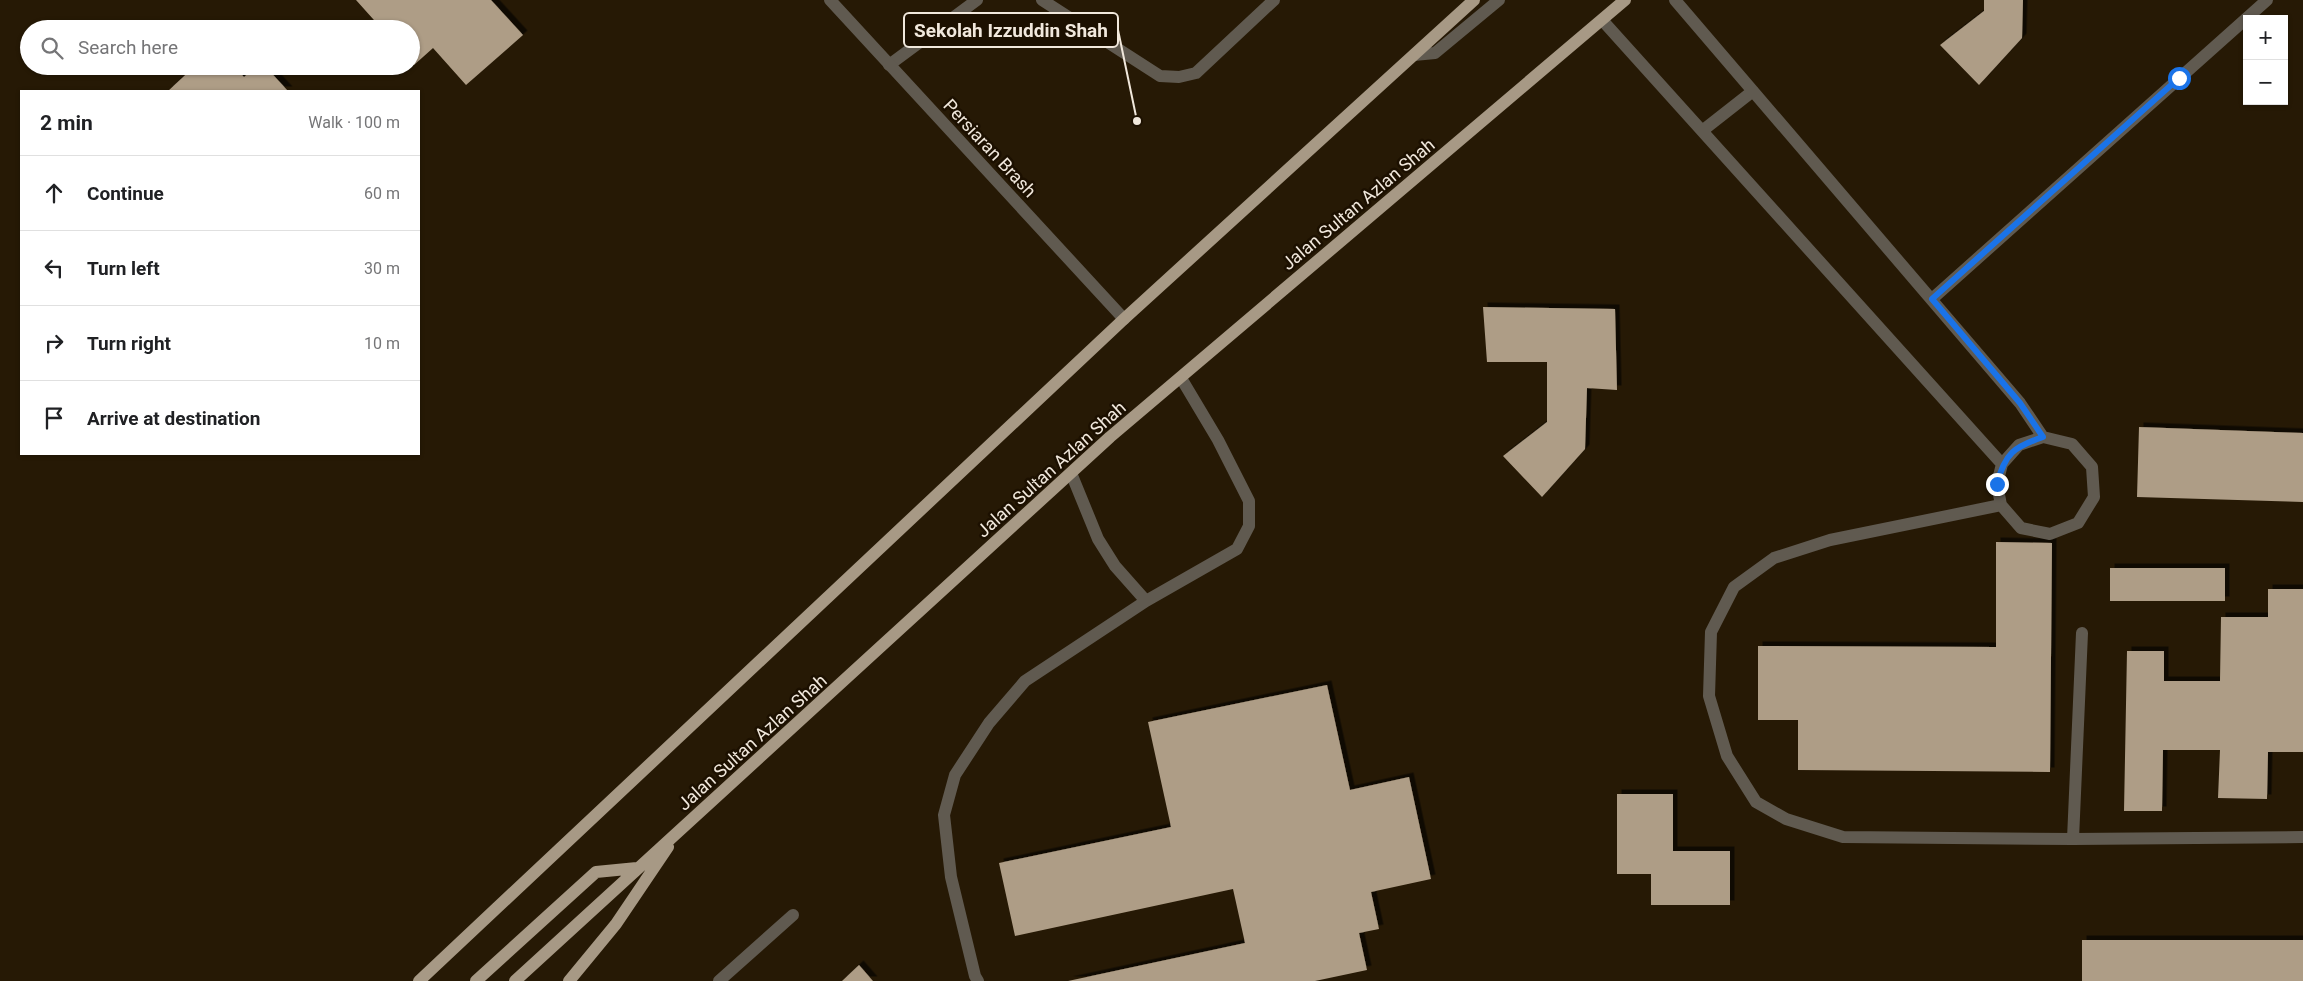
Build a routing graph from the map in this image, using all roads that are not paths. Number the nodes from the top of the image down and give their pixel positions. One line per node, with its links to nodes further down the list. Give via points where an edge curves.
1 (830, 0): 12 (street, Persiaran Brash)
2 (977, 0): 12 (street)
3 (1042, 0): 4 (street, via 1160,76 1179,77 1196,74)
4 (1274, 0)
5 (1474, 0): 11 (main road)
6 (1499, 0): 11 (street, via 1435,53)
7 (1625, 0): 10 (main road, Jalan Sultan Azlan Shah)
8 (1675, 0): 13 (street)
9 (2267, 0): 15 (street)
10 (1602, 21): 14 (street); 17 (main road, Jalan Sultan Azlan Shah)
11 (1414, 55): 16 (main road)
12 (889, 65): 16 (street, Persiaran Brash)
13 (1753, 91): 14 (street); 15 (street)
14 (1702, 131): 19 (street)
15 (1932, 299): 18 (street, via 2020,403)
16 (1124, 319): 29 (main road)
17 (1181, 378): 20 (main road, Jalan Sultan Azlan Shah); 22 (street, via 1249,500 1249,526 1237,549)
18 (2043, 437): 19 (street, via 2019,445); 21 (street, via 2072,444 2092,467 2094,497 2090,504 2078,523 2050,534 2021,528)
19 (2002, 464): 21 (street, via 1997,484)
20 (1071, 473): 22 (street, via 1098,539 1115,566); 24 (main road, Jalan Sultan Azlan Shah)
21 (2001, 504): 26 (street, via 1830,540 1774,558 1734,587 1711,632 1709,696 1727,756 1756,802 1786,819 1843,837)
22 (1146, 601): 34 (street, via 1025,680 989,723 955,775 944,815 951,877)
23 (2082, 633): 26 (street)
24 (678, 833): 27 (main road, Jalan Sultan Azlan Shah); 32 (main road, via 616,924)
25 (2303, 837): 26 (street)
26 (2073, 839)
27 (638, 868): 30 (main road, via 596,872); 31 (main road, Jalan Sultan Azlan Shah)
28 (793, 915): 33 (street)
29 (419, 981)
30 (476, 981)
31 (515, 981)
32 (569, 981)
33 (719, 981)
34 (978, 981)

